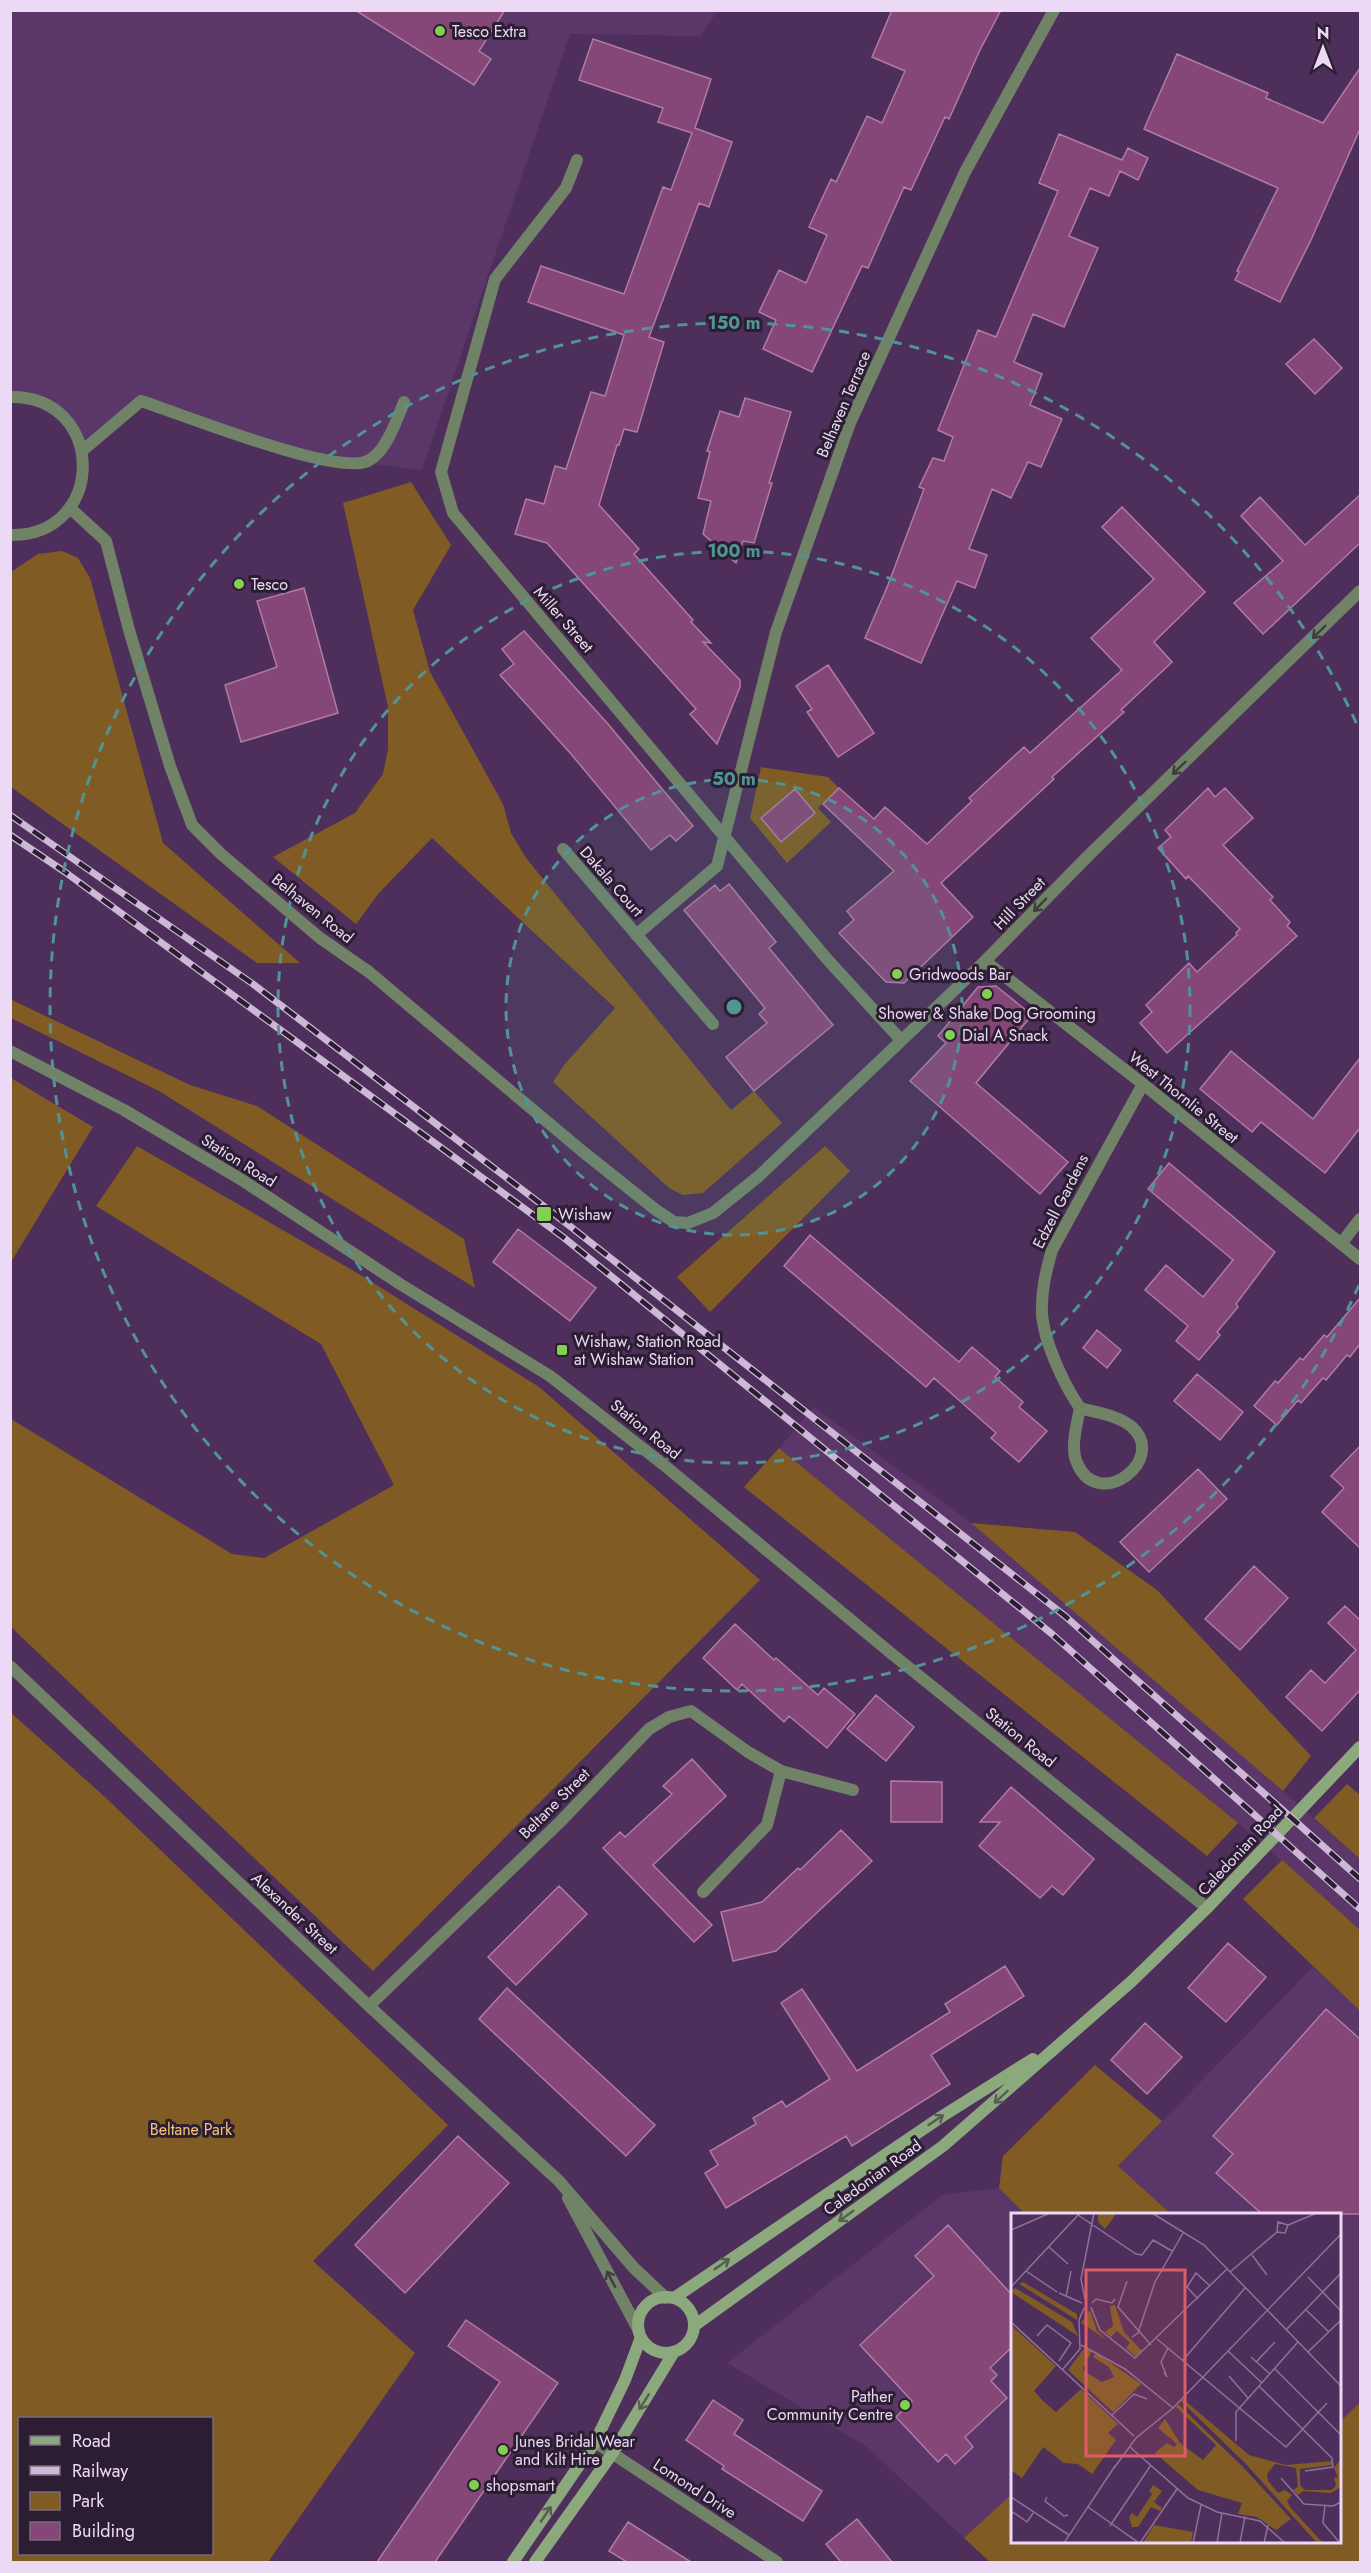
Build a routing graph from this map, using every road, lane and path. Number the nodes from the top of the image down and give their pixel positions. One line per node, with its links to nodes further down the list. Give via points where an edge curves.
1 (1054, 10): 9 (street, Belhaven Terrace, via 965,172 850,423 776,632)
2 (576, 160): 9 (street, Miller Street, via 566,188 495,279 441,472 453,513 467,532)
3 (10, 397): 5 (street, via 38,400 54,409 67,420)
4 (404, 402): 5 (street, via 392,432 367,462 345,464 308,456 141,401)
5 (82, 451): 6 (street, via 82,480)
6 (70, 508): 7 (street, via 37,531); 18 (street, Belhaven Road, via 106,541 132,641 192,825 220,854 321,938 369,972 600,1166 674,1222)
7 (10, 535)
8 (1360, 591): 12 (street, Hill Street, one-way to 12)
9 (724, 835): 11 (street, Dakala Court, via 717,866); 14 (street, Miller Street, via 826,959)
10 (563, 849): 11 (street, Dakala Court)
11 (636, 934): 13 (street, Dakala Court)
12 (985, 961): 14 (street, Hill Street); 16 (street, West Thornlie Street)
13 (713, 1024)
14 (901, 1040): 18 (street, Hill Street, via 759,1176 713,1213)
15 (10, 1051): 27 (street, Station Road, via 124,1110 207,1159 550,1376)
16 (1143, 1084): 19 (street, West Thornlie Street); 21 (street, Edzell Gardens, via 1052,1250 1043,1278 1042,1315 1052,1350)
17 (1360, 1220): 19 (street)
18 (688, 1223)
19 (1341, 1244): 20 (street, West Thornlie Street)
20 (1360, 1259)
21 (1080, 1408): 21 (street, via 1074,1446 1077,1463 1086,1476 1100,1483 1126,1478 1140,1461 1139,1437 1119,1418)
22 (10, 1666): 28 (street, Alexander Street)
23 (1360, 1747): 27 (main road, Caledonian Road)
24 (781, 1771): 25 (street, Beltane Street); 26 (street, via 767,1825); 28 (street, Beltane Street, via 690,1711 669,1717 649,1729 560,1822)
25 (853, 1790)
26 (703, 1892)
27 (1207, 1908): 29 (main road, Caledonian Road, via 1132,1981)
28 (369, 2006): 30 (street, Alexander Street)
29 (1059, 2043): 31 (main road, Caledonian Road, one-way to 29); 32 (main road, Caledonian Road, one-way to 32, via 943,2146)
30 (559, 2181): 31 (street, Alexander Street, via 633,2268); 33 (street, Alexander Street, one-way to 30)
31 (670, 2298): 32 (main road, via 689,2308); 33 (main road, Caledonian Road, via 652,2301 645,2307 639,2322)
32 (694, 2326): 34 (main road, Caledonian Road, via 688,2342)
33 (640, 2334): 34 (main road, via 652,2349); 35 (main road, Caledonian Road, via 625,2380)
34 (674, 2352): 36 (main road, Caledonian Road, one-way to 36)
35 (595, 2442): 36 (street, Lomond Drive); 37 (main road, Caledonian Road, one-way to 35)
36 (612, 2454): 38 (main road, Caledonian Road); 39 (street, Lomond Drive)
37 (513, 2562)
38 (535, 2562)
39 (777, 2562)

